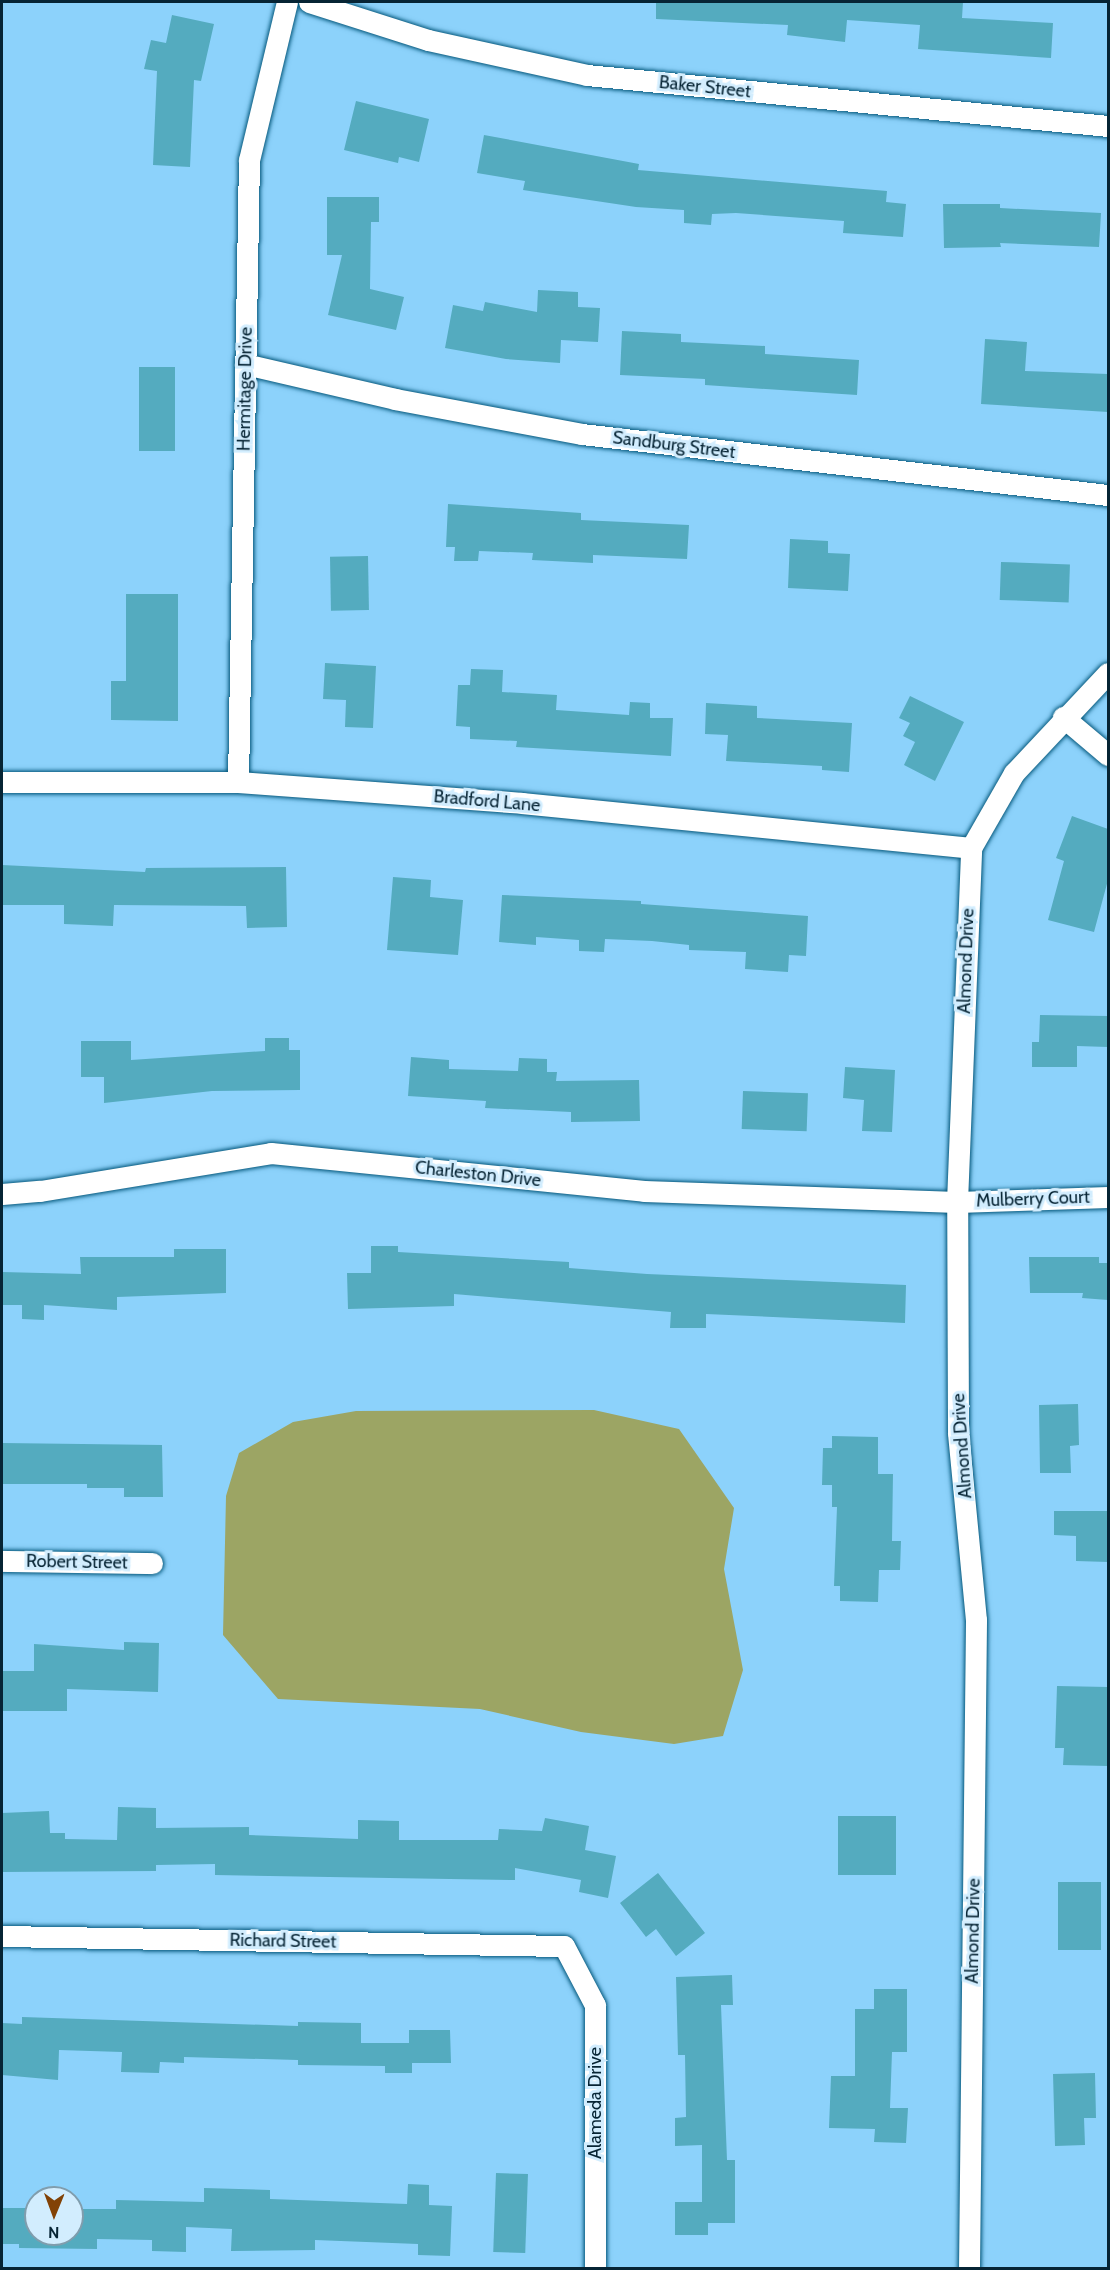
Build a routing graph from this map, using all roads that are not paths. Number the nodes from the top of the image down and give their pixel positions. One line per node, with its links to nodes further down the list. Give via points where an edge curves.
1 (287, 2): 4 (street, Hermitage Drive, via 249,160)
2 (309, 2): 3 (street, Baker Street, via 428,40 587,75)
3 (1108, 126)
4 (245, 364): 5 (street, Sandburg Street, via 395,399 582,434); 10 (street, Hermitage Drive)
5 (1108, 495)
6 (1108, 673): 7 (street, Almond Drive)
7 (1063, 717): 8 (street); 11 (street, Almond Drive, via 1014,773)
8 (1108, 755)
9 (2, 782): 10 (street, Bradford Lane)
10 (238, 782): 11 (street, Bradford Lane, via 522,803)
11 (971, 848): 14 (street, Almond Drive)
12 (2, 1194): 14 (street, Charleston Drive, via 271,1153 644,1191)
13 (1108, 1197): 14 (street, Mulberry Court)
14 (957, 1202): 20 (street, Almond Drive, via 958,1432 976,1620)
15 (2, 1561): 16 (street, Robert Street)
16 (152, 1563)
17 (2, 1936): 18 (street, Richard Street)
18 (564, 1946): 19 (street, Alameda Drive, via 595,2005)
19 (595, 2268)
20 (969, 2268)

